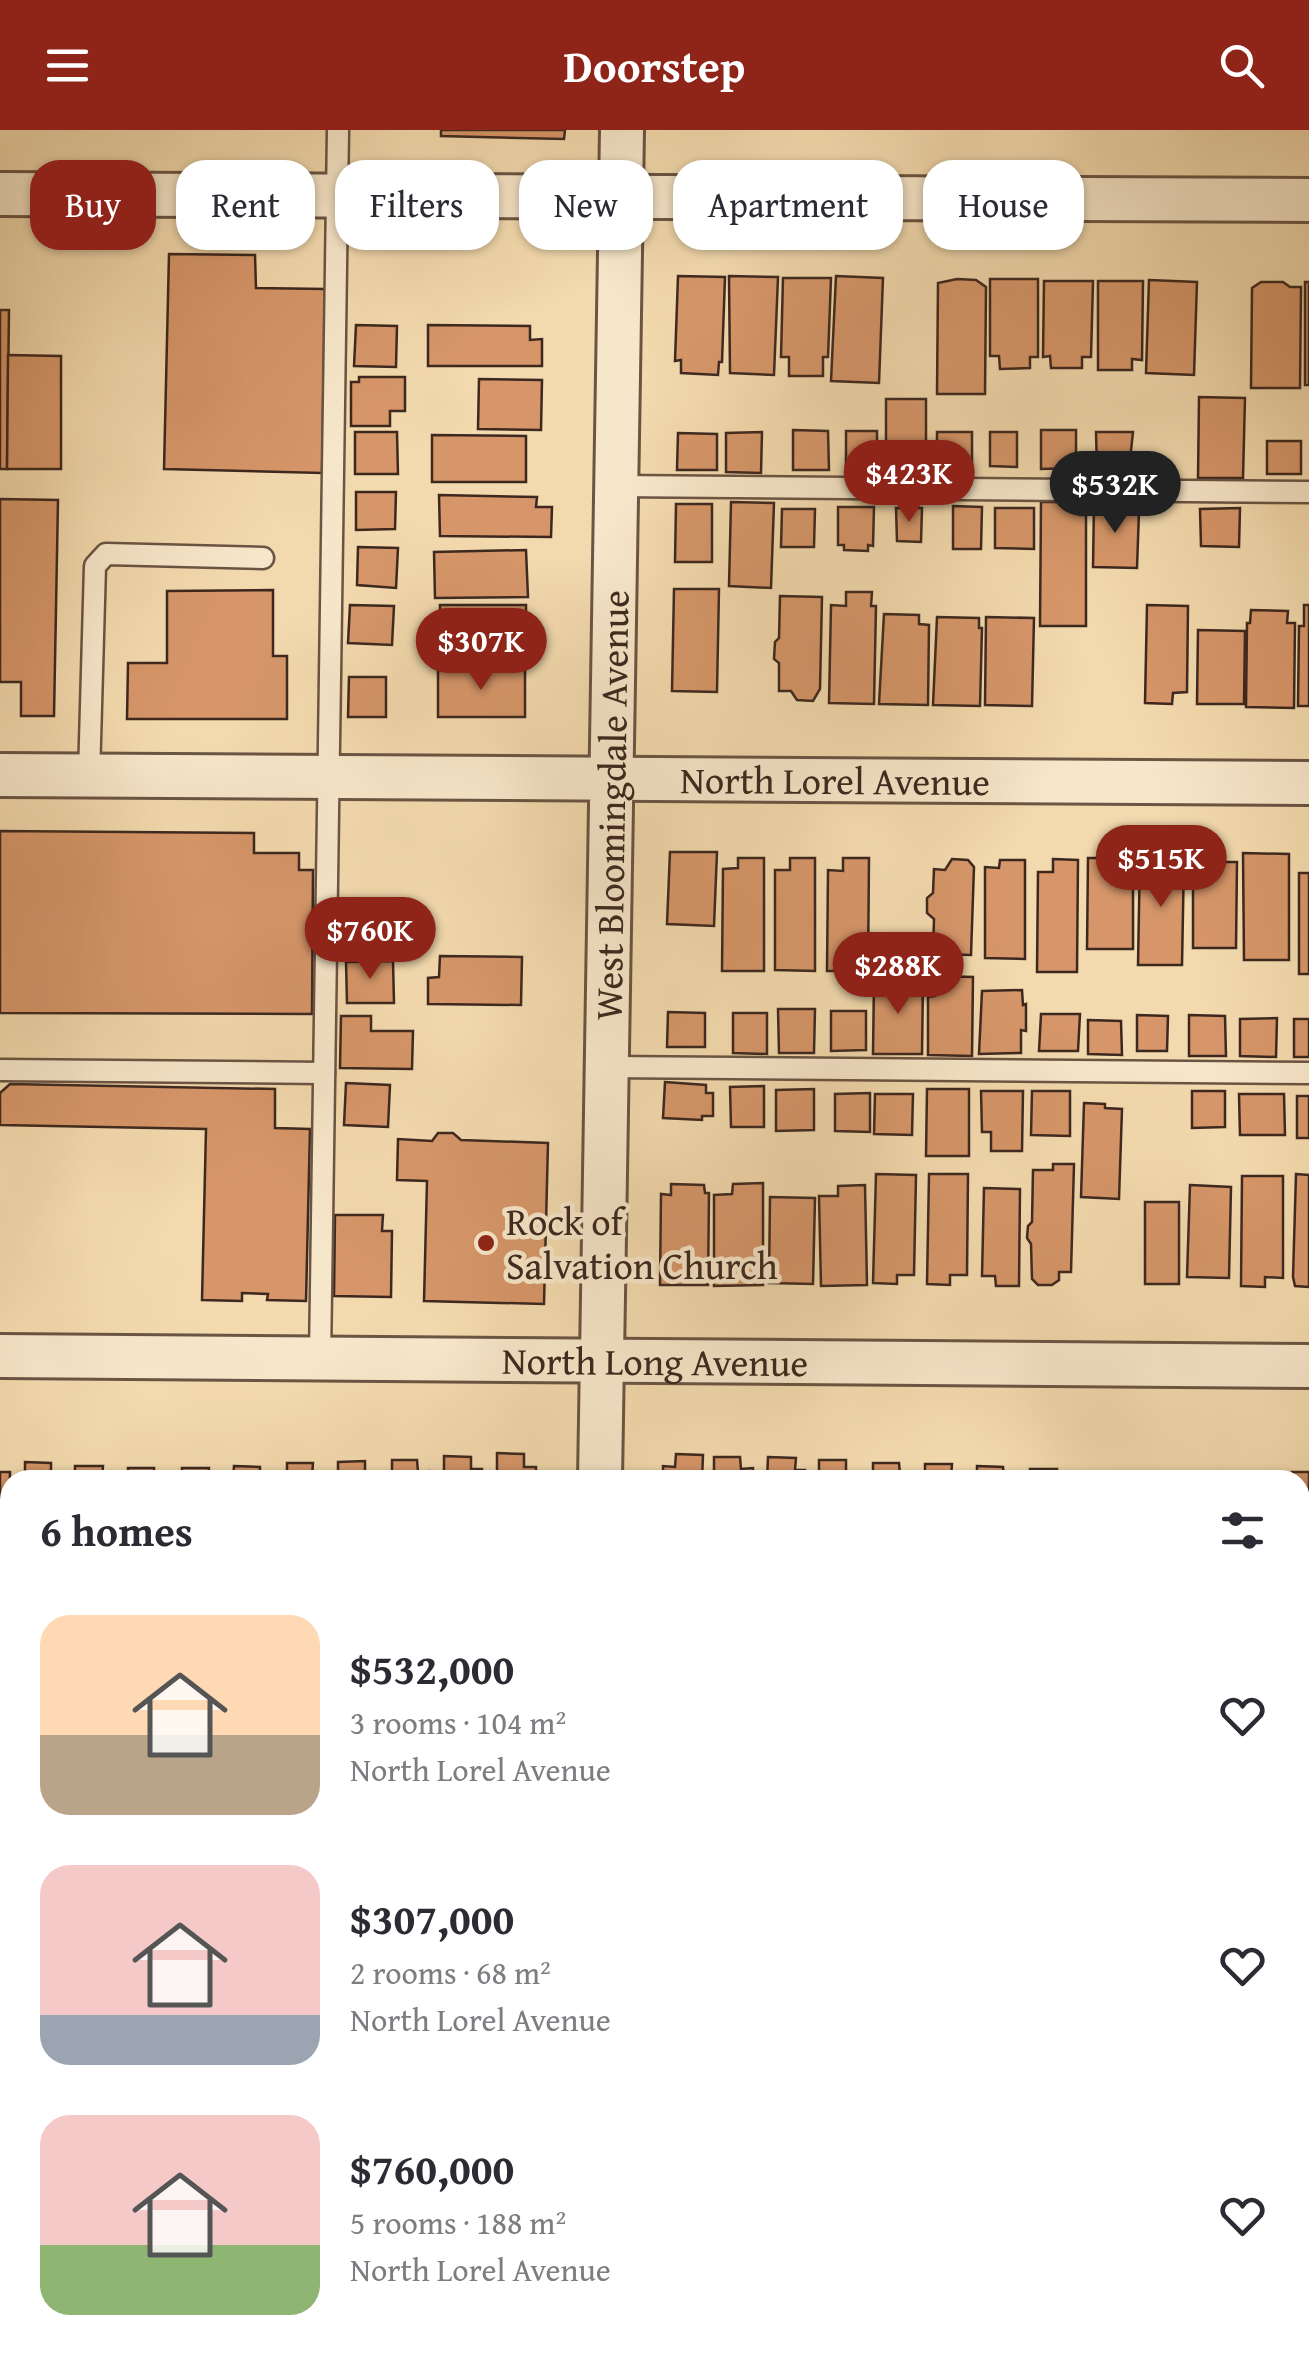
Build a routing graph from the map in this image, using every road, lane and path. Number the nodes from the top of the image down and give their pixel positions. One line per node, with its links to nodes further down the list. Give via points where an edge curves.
1 (338, 130): 3 (lane)
2 (622, 130): 4 (street, West Bloomingdale Avenue)
3 (338, 160)
4 (622, 160)
5 (0, 194): 6 (street)
6 (335, 194)
7 (653, 195): 8 (street)
8 (1309, 200)
9 (336, 250): 16 (lane)
10 (620, 250): 11 (street, West Bloomingdale Avenue)
11 (617, 486): 12 (lane); 17 (street, West Bloomingdale Avenue)
12 (1309, 492)
13 (264, 558): 15 (lane, via 101,557)
14 (0, 775): 15 (street, North Lorel Avenue)
15 (89, 776): 16 (street, North Lorel Avenue)
16 (328, 776): 17 (street, North Lorel Avenue); 21 (lane)
17 (612, 776): 18 (street, North Lorel Avenue); 19 (street, West Bloomingdale Avenue)
18 (1309, 783)
19 (607, 1068): 22 (lane); 25 (street, West Bloomingdale Avenue)
20 (0, 1070): 21 (lane)
21 (324, 1073): 24 (lane)
22 (1309, 1074)
23 (0, 1356): 24 (street, North Long Avenue)
24 (320, 1358): 25 (street, North Long Avenue)
25 (602, 1359): 26 (street, North Long Avenue); 27 (street, West Bloomingdale Avenue)
26 (1309, 1366)
27 (600, 1470)

